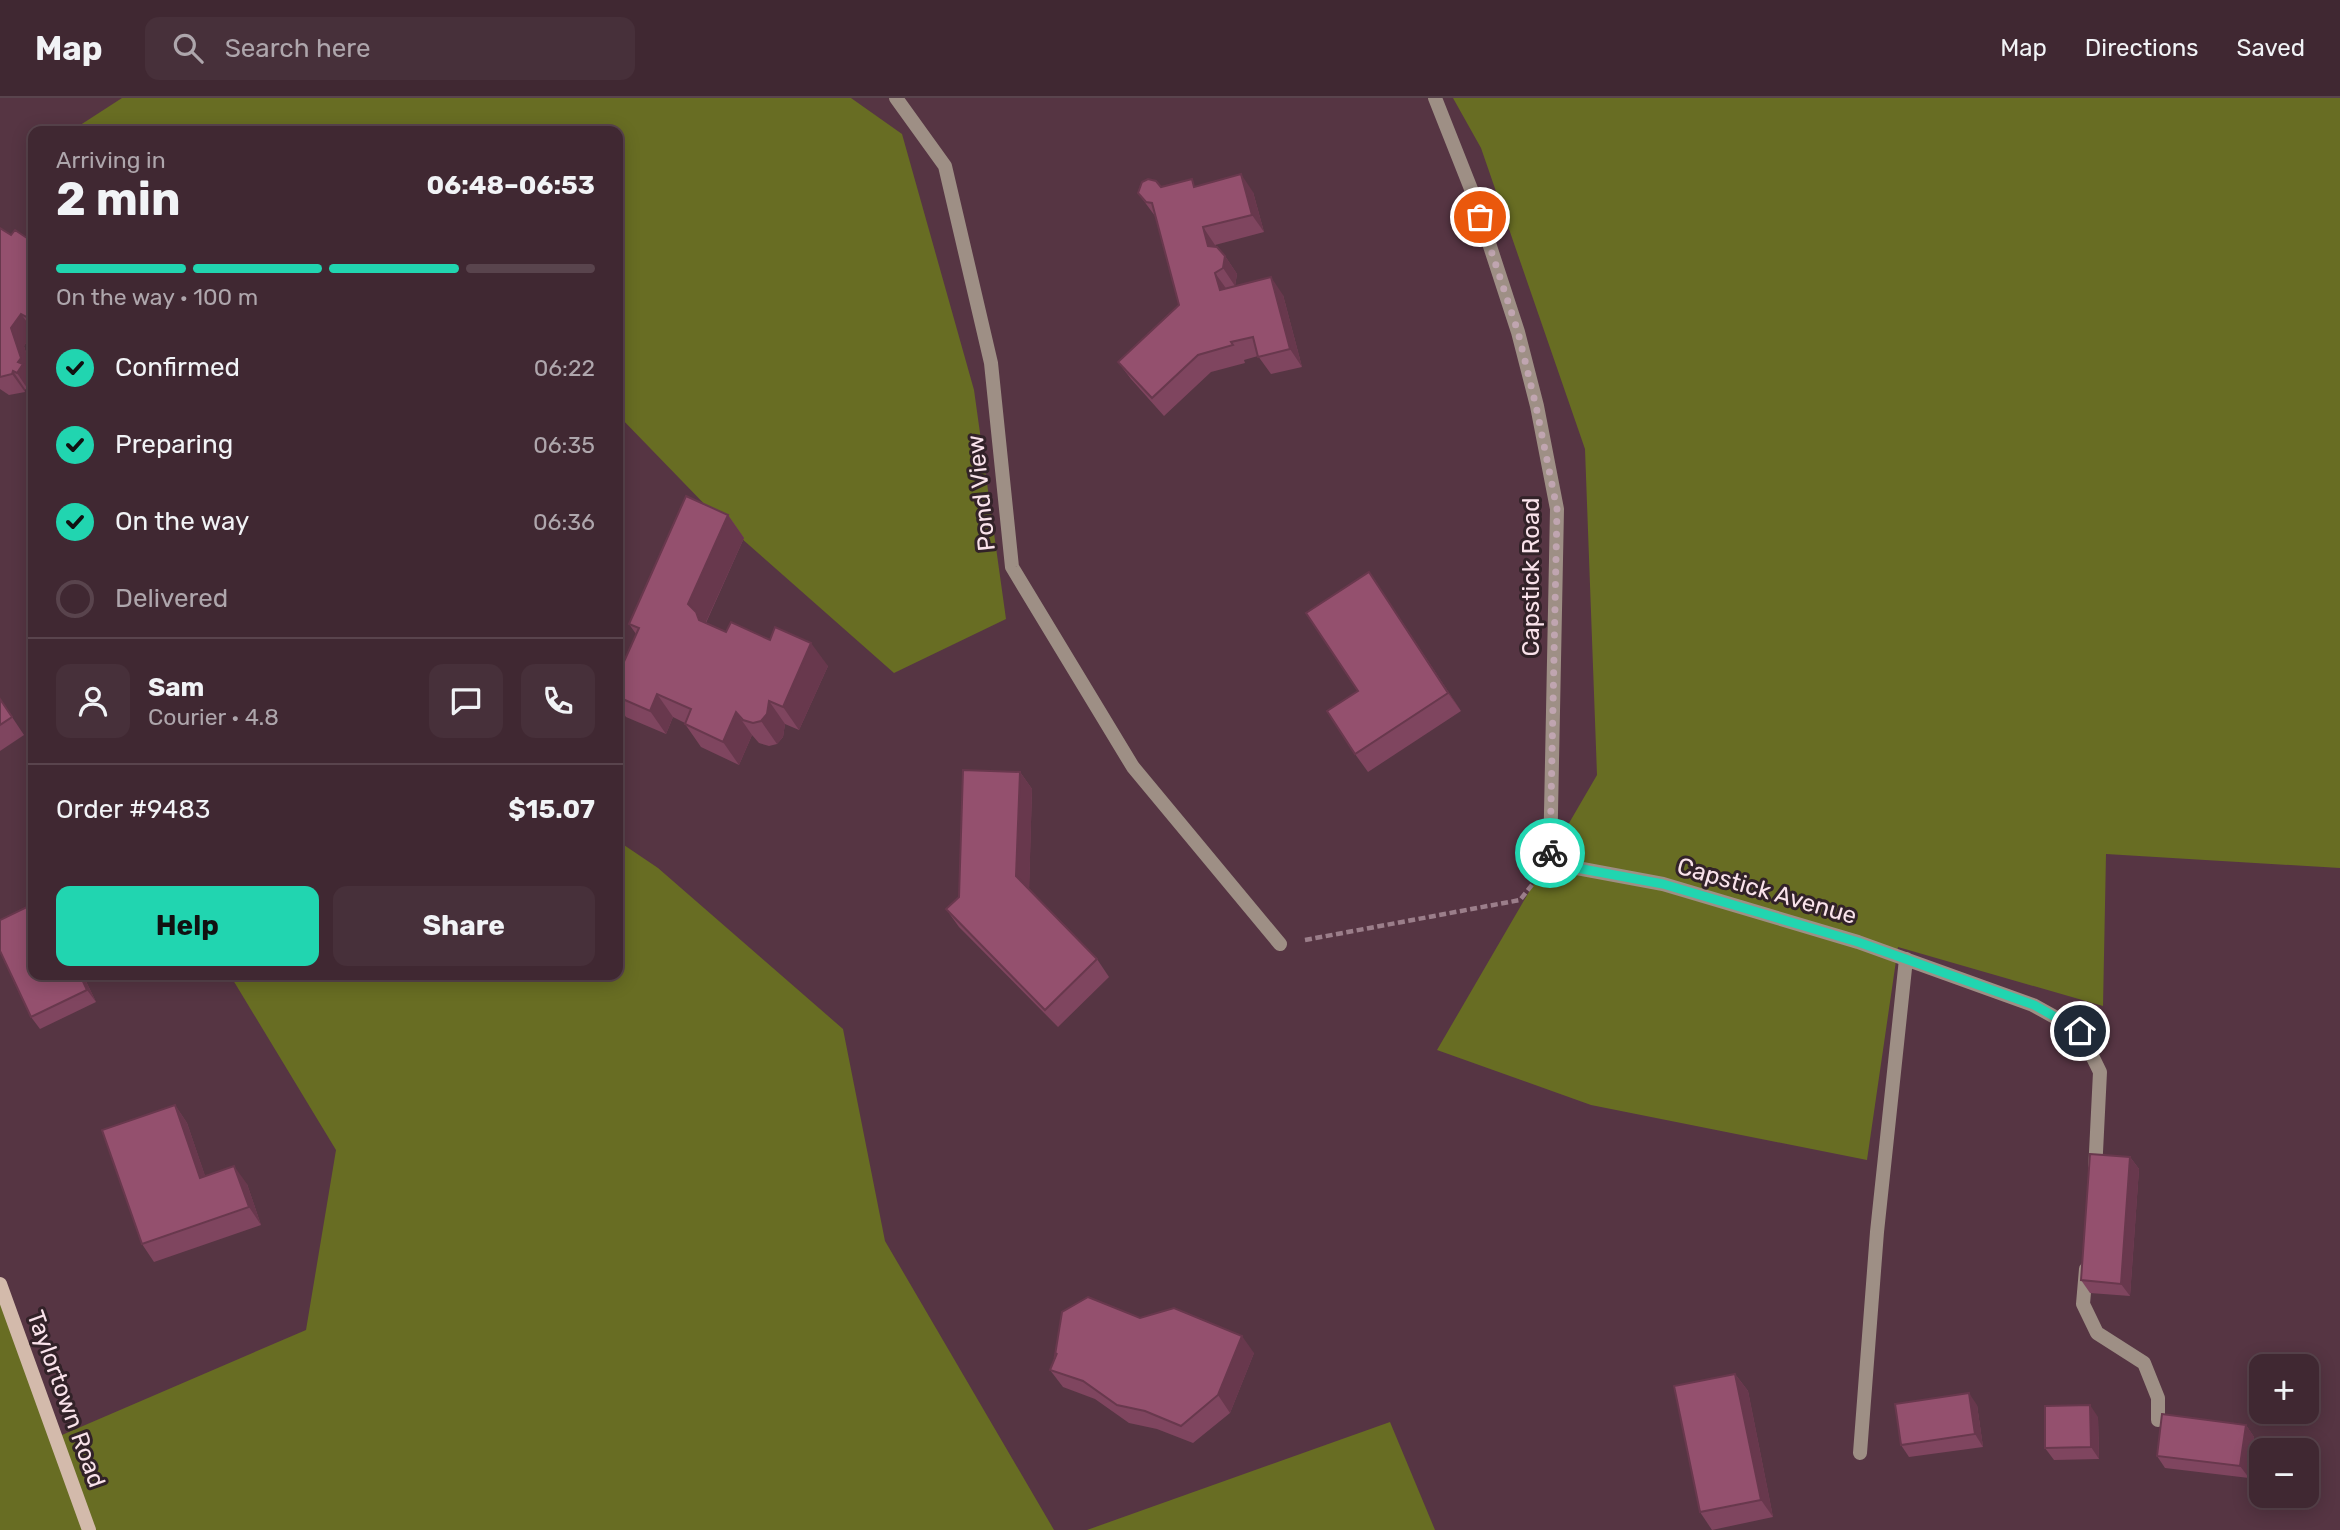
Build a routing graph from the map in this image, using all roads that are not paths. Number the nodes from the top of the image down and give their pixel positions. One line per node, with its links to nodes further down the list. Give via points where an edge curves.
1 (896, 98): 4 (street, Pond View, via 945,166 991,363 1012,567 1133,767)
2 (1435, 98): 3 (street, Capstick Road, via 1473,194 1518,332 1557,509)
3 (1550, 863): 5 (street, Capstick Avenue, via 1663,884)
4 (1280, 944)
5 (1906, 958): 6 (street, Capstick Avenue, via 2034,1005 2080,1031 2100,1072); 10 (street, via 1877,1232)
6 (2094, 1181)
7 (2088, 1249): 9 (street, via 2083,1304 2097,1333 2144,1363 2158,1398)
8 (0, 1284): 11 (street, Taylortown Road)
9 (2158, 1420)
10 (1860, 1454)
11 (89, 1530)

